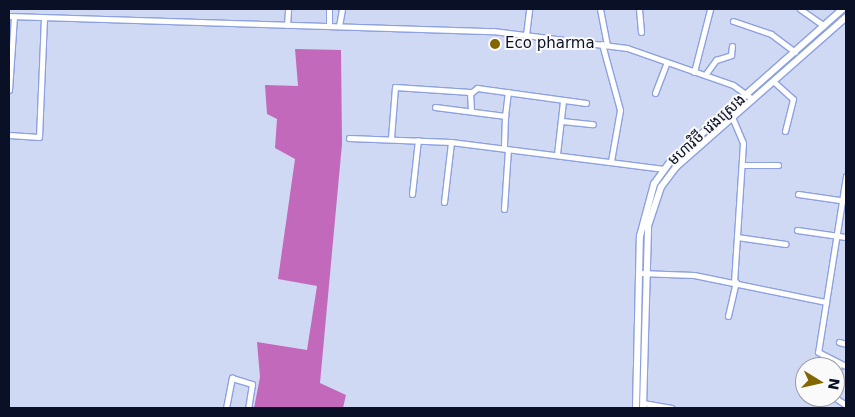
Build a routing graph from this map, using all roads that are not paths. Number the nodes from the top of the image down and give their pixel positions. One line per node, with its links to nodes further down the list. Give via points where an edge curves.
1 (288, 9): 14 (street)
2 (329, 9): 15 (street)
3 (342, 9): 16 (street)
4 (529, 9): 19 (street)
5 (600, 9): 20 (street)
6 (639, 9): 18 (street)
7 (710, 9): 24 (street)
8 (800, 9): 17 (street)
9 (843, 9): 17 (main road, មហាវិថី វេងស្រេង)
10 (11, 16): 12 (street); 27 (street)
11 (846, 16): 26 (main road, មហាវិថី វេងស្រេង)
12 (44, 19): 14 (street); 42 (street, via 39,137)
13 (733, 21): 22 (street, via 771,34)
14 (287, 25): 15 (street)
15 (329, 26): 16 (street)
16 (339, 26): 19 (street)
17 (824, 26): 22 (main road, មហាវិថី វេងស្រេង)
18 (641, 32)
19 (526, 36): 20 (street)
20 (605, 45): 23 (street); 49 (street, via 620,110)
21 (732, 46): 25 (street, via 731,55 716,60)
22 (795, 52): 31 (main road, មហាវិថី វេងស្រេង)
23 (667, 62): 24 (street); 30 (street)
24 (694, 72): 25 (street)
25 (705, 75): 31 (street)
26 (773, 81): 32 (main road, មហាវិថី វេងស្រេង); 41 (street, via 794,99)
27 (9, 90)
28 (508, 92): 29 (street, via 477,88); 33 (street); 37 (street)
29 (471, 93): 36 (street); 44 (street, via 394,88)
30 (655, 93)
31 (747, 93): 32 (street); 52 (main road, មហាវិថី វេងស្រេង)
32 (752, 100): 38 (main road, មហាវិថី វេងស្រេង)
33 (564, 101): 34 (street); 39 (street)
34 (586, 103)
35 (435, 107): 36 (street)
36 (471, 110): 37 (street)
37 (504, 116): 47 (street)
38 (732, 117): 50 (street, via 742,137); 64 (main road, មហាវិថី វេងស្រេង, via 676,167 661,187 648,226)
39 (562, 121): 40 (street); 48 (street)
40 (593, 124)
41 (785, 130)
42 (9, 135)
43 (349, 138): 44 (street)
44 (391, 138): 45 (street)
45 (418, 140): 46 (street); 54 (street)
46 (451, 142): 47 (street); 57 (street)
47 (506, 148): 48 (street); 58 (street)
48 (557, 154): 49 (street)
49 (611, 161): 52 (street)
50 (743, 165): 51 (street); 61 (street)
51 (778, 165)
52 (664, 169): 64 (main road, មហាវិថី វេងស្រេង, via 643,213)
53 (846, 176): 56 (street)
54 (412, 194)
55 (798, 194): 56 (street)
56 (844, 200): 60 (street)
57 (444, 202)
58 (504, 209)
59 (797, 230): 60 (street)
60 (836, 236): 62 (street); 66 (street)
61 (738, 237): 63 (street); 65 (street)
62 (846, 237)
63 (785, 244)
64 (642, 273): 65 (street); 71 (main road, មហាវិថី វេងស្រេង); 74 (main road, មហាវិថី វេងស្រេង)
65 (735, 281): 66 (street); 67 (street)
66 (826, 302): 70 (street, via 818,352)
67 (728, 316)
68 (839, 342): 69 (street)
69 (846, 344)
70 (826, 357)
71 (643, 406): 75 (street)
72 (226, 408): 73 (street, via 232,378 252,384)
73 (248, 408)
74 (636, 408)
75 (672, 408)

